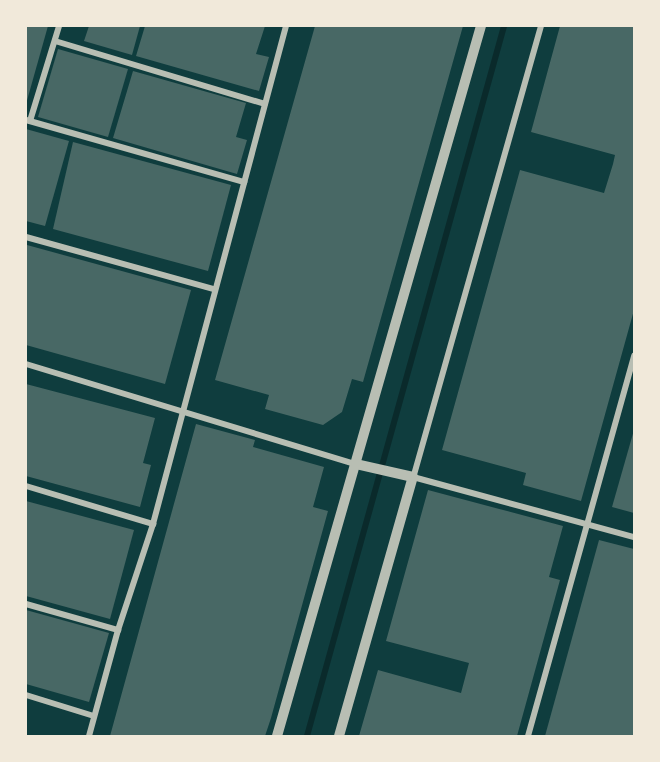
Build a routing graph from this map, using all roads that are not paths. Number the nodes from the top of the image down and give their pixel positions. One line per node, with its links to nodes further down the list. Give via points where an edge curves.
1 (58, 26): 5 (street)
2 (286, 26): 6 (street)
3 (482, 26): 14 (street)
4 (541, 26): 15 (street)
5 (55, 41): 6 (street); 7 (street)
6 (265, 104): 8 (street)
7 (28, 121): 8 (street)
8 (244, 182): 10 (street)
9 (26, 237): 10 (street)
10 (213, 290): 13 (street)
11 (634, 356): 18 (street)
12 (26, 364): 13 (street)
13 (183, 411): 14 (street); 17 (street)
14 (360, 465): 15 (street); 25 (street)
15 (407, 476): 18 (street); 26 (street)
16 (26, 486): 17 (street)
17 (153, 524): 21 (street)
18 (585, 524): 19 (street); 27 (street)
19 (634, 537)
20 (26, 604): 21 (street)
21 (118, 630): 23 (street)
22 (26, 695): 23 (street)
23 (94, 716): 24 (street)
24 (89, 736)
25 (277, 736)
26 (339, 736)
27 (528, 736)

